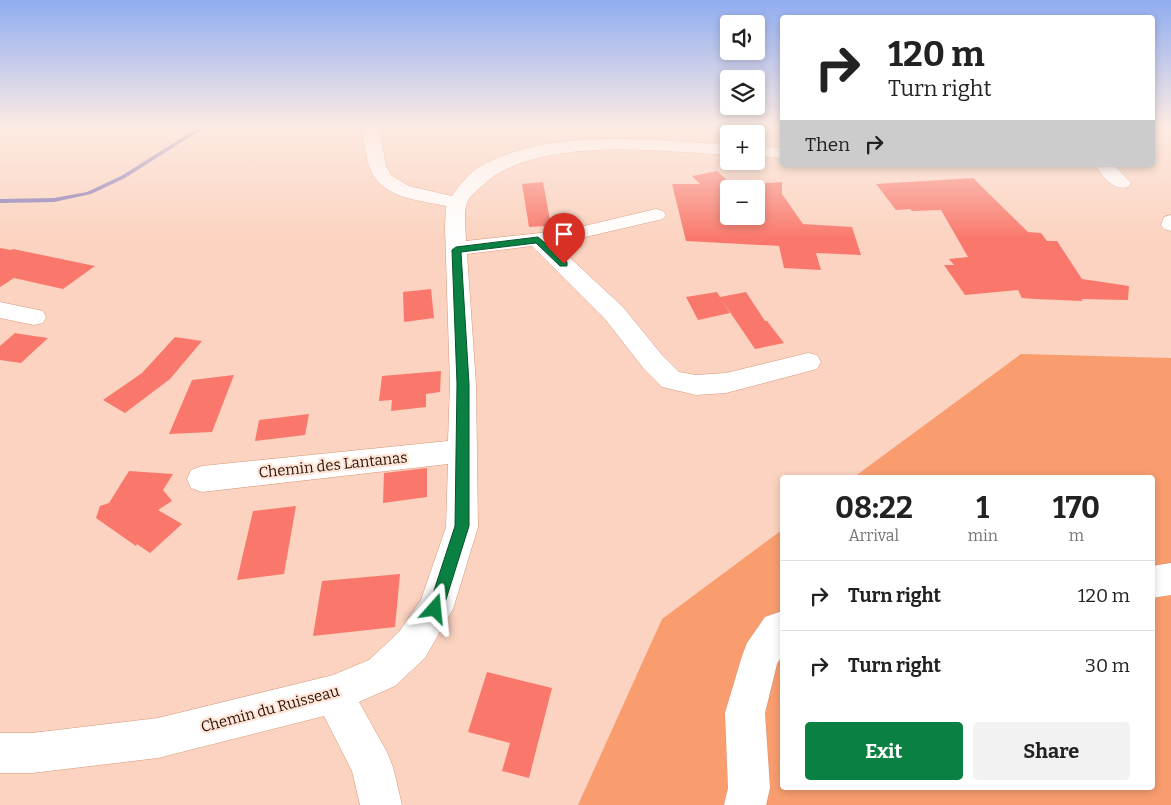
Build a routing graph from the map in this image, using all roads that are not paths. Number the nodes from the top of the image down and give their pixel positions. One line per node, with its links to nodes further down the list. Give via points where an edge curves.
1 (377, 164): 5 (street, via 383,178 402,190)
2 (500, 164): 5 (street, via 487,169 471,183)
3 (1106, 167): 4 (street)
4 (1121, 183)
5 (457, 203): 8 (street, Chemin du Ruisseau)
6 (656, 215): 7 (street)
7 (538, 240): 8 (street); 11 (street, via 614,313 671,380 696,385 726,382)
8 (456, 250): 12 (street, Chemin du Ruisseau)
9 (0, 310): 10 (street)
10 (34, 317)
11 (808, 362)
12 (463, 451): 13 (street, Chemin des Lantanas); 17 (street, Chemin du Ruisseau, via 462,526 435,609 412,645 382,673)
13 (202, 479)
14 (1171, 579): 15 (street)
15 (1155, 582)
16 (780, 630): 20 (street, via 760,656 745,713 749,788)
17 (334, 694): 18 (street, Chemin du Ruisseau, via 158,738 32,753); 19 (street, via 372,767)
18 (0, 753)
19 (381, 805)
20 (745, 805)

